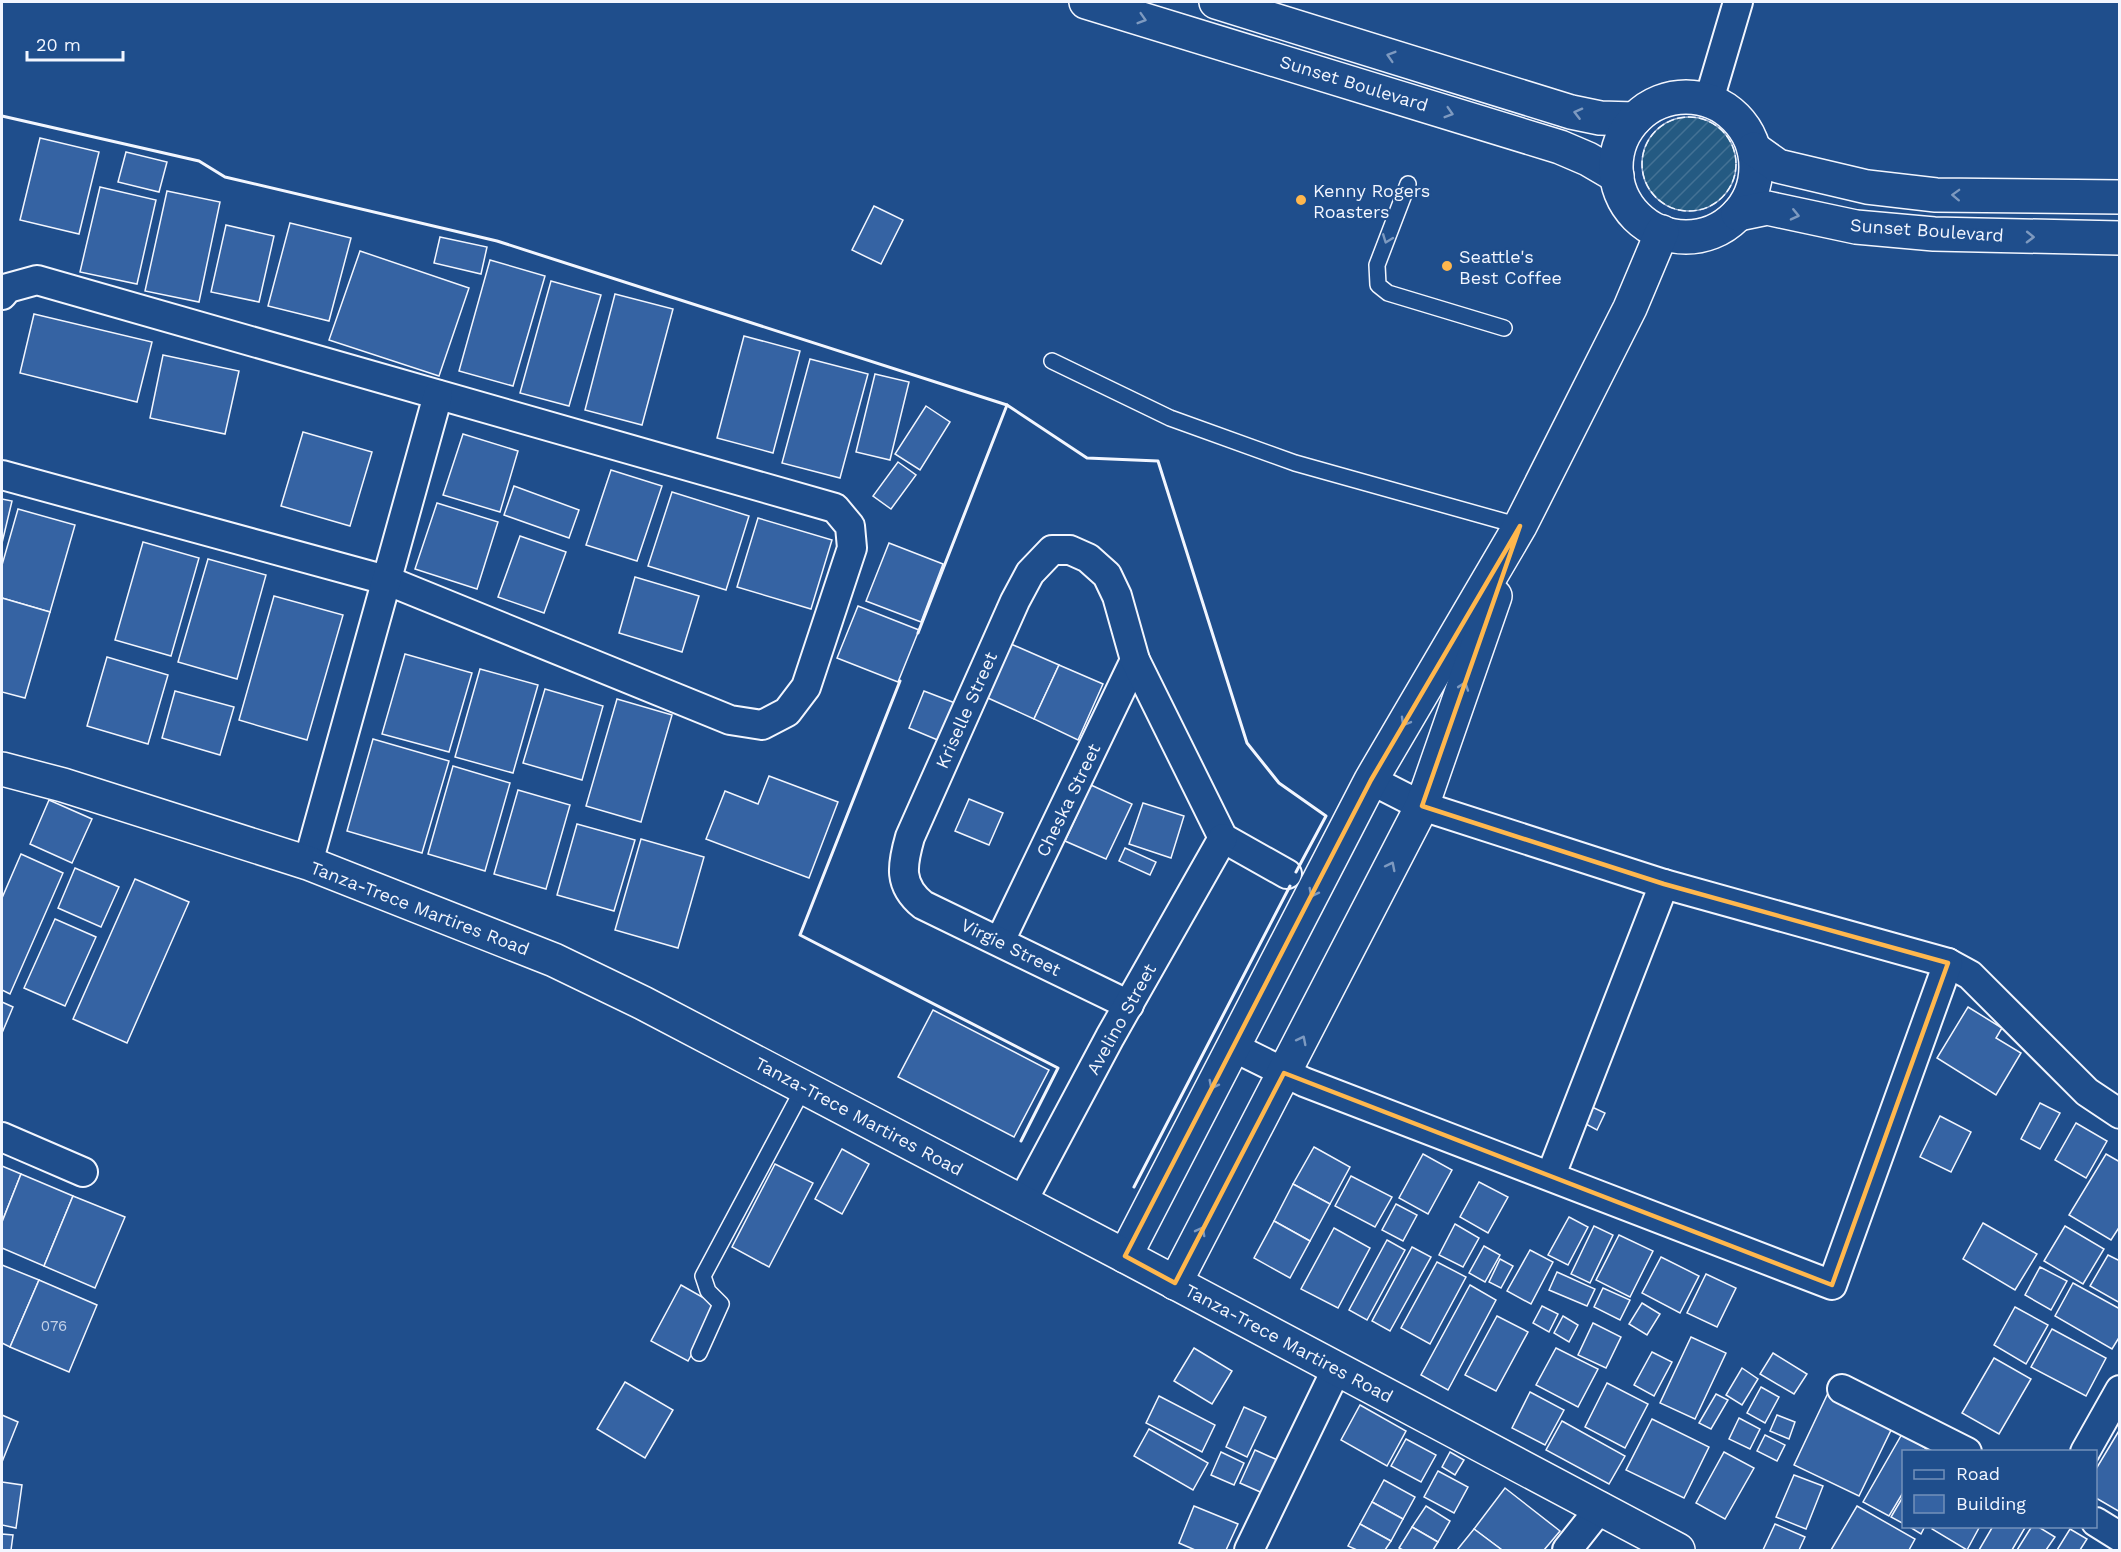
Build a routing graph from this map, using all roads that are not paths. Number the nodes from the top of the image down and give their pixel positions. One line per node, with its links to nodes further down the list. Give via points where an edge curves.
1 (1086, 2): 7 (main road, Sunset Boulevard, one-way to 7, via 1560,147)
2 (1216, 2): 5 (main road, Sunset Boulevard, one-way to 2, via 1571,112)
3 (1738, 2): 4 (street)
4 (1709, 100): 5 (main road, via 1677,97 1647,108); 6 (main road, via 1737,119)
5 (1635, 119): 7 (main road, via 1620,145)
6 (1754, 149): 9 (main road, Sunset Boulevard, one-way to 6, via 1936,195 1867,187 1778,166); 10 (main road, via 1754,183)
7 (1617, 176): 11 (main road, via 1632,211)
8 (1408, 184): 14 (lane, one-way to 14, via 1377,265 1378,285 1388,293)
9 (2120, 197)
10 (1738, 214): 11 (main road, via 1710,232 1694,236); 12 (main road, Sunset Boulevard, one-way to 12, via 1767,208 1856,227 1934,234)
11 (1662, 232): 18 (main road, via 1630,308)
12 (2120, 238)
13 (2, 295): 16 (street, via 8,288 37,280)
14 (1504, 328)
15 (1052, 361): 18 (lane, via 1170,418 1295,463)
16 (438, 395): 19 (street); 19 (street, via 835,508 850,526 852,548 807,687 787,712 762,725 730,720)
17 (2, 475): 19 (street)
18 (1520, 526): 22 (main road, one-way to 22); 23 (main road, one-way to 18)
19 (386, 580): 25 (street)
20 (1135, 660): 24 (street); 27 (street, Kriselle Street, via 1107,575 1088,558 1070,550 1052,550 1030,573 1015,601 910,837); 29 (street, Cheska Street)
21 (2, 769): 25 (main road, Tanza-Trece Martires Road)
22 (1371, 780): 23 (street); 32 (main road, one-way to 32)
23 (1422, 806): 28 (street); 33 (main road, one-way to 23)
24 (1223, 838): 26 (street); 31 (street, Avelino Street)
25 (309, 863): 34 (main road, Tanza-Trece Martires Road, via 554,960)
26 (1287, 874)
27 (904, 879): 29 (street, Virgie Street, via 911,895 923,905)
28 (1664, 884): 30 (street); 38 (street)
29 (1000, 941): 31 (street, Virgie Street)
30 (1948, 963): 35 (street, via 1970,975 2087,1092); 38 (street, via 1832,1285)
31 (1129, 1005): 39 (street, Avelino Street)
32 (1233, 1047): 33 (street); 40 (main road, one-way to 40)
33 (1284, 1073): 38 (street); 41 (main road, one-way to 33)
34 (804, 1087): 39 (main road, Tanza-Trece Martires Road); 42 (lane, via 703,1276 708,1291 721,1304)
35 (2120, 1114)
36 (2, 1137): 37 (street)
37 (83, 1172)
38 (1551, 1175)
39 (1022, 1202): 40 (main road, Tanza-Trece Martires Road)
40 (1125, 1256): 41 (main road, Tanza-Trece Martires Road)
41 (1175, 1283): 43 (main road, Tanza-Trece Martires Road)
42 (699, 1353)
43 (1337, 1368): 48 (main road, Tanza-Trece Martires Road); 51 (street)
44 (1842, 1389): 46 (street)
45 (2120, 1390): 47 (street)
46 (1963, 1450)
47 (2086, 1450)
48 (1600, 1507): 52 (street); 53 (main road, Tanza-Trece Martires Road)
49 (2097, 1523): 50 (street)
50 (2120, 1538)
51 (1249, 1551)
52 (1567, 1551)
53 (1678, 1551)

